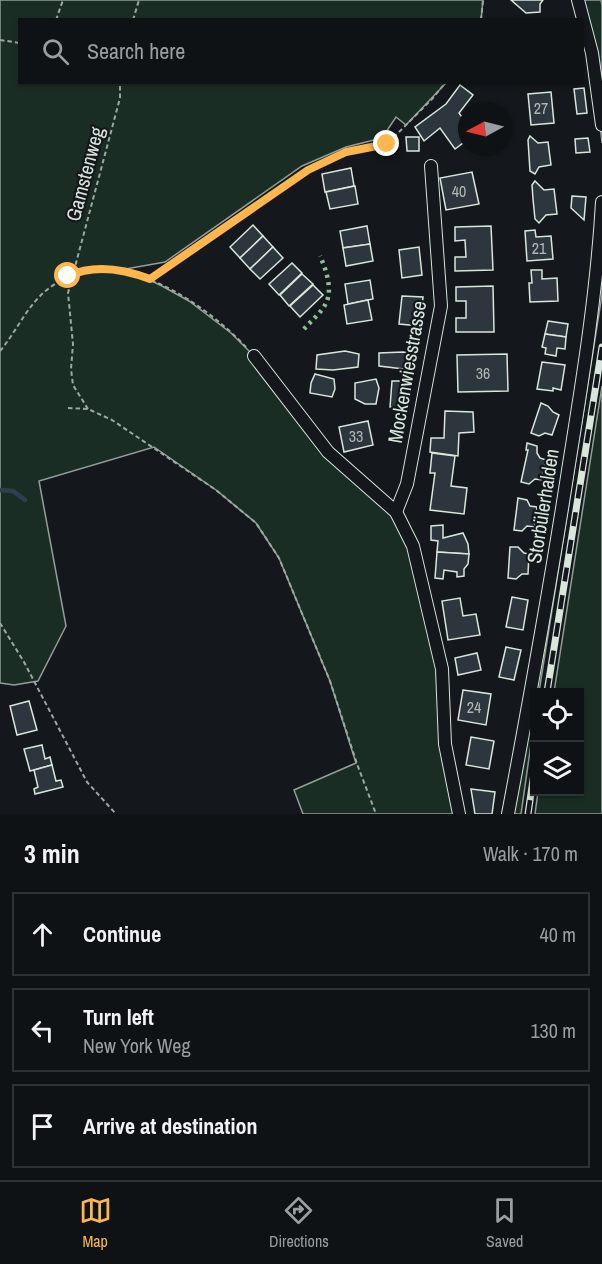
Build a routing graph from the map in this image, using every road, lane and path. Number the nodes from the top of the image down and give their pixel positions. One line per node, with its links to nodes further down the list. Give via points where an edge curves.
1 (63, 0): 5 (path)
2 (140, 0): 6 (path)
3 (483, 0): 7 (path)
4 (578, 0): 8 (street)
5 (57, 18)
6 (134, 18)
7 (481, 18)
8 (583, 18)
9 (584, 23): 14 (street)
10 (0, 40): 11 (path)
11 (18, 43)
12 (120, 84): 17 (path, Gamstenweg, via 120,98)
13 (444, 84): 18 (path, via 387,144 346,152 308,170)
14 (602, 125)
15 (431, 166): 23 (street, Mockenwiesstrasse, via 441,306 407,484)
16 (602, 202): 28 (street, Storbülerhalden, via 584,373 543,631)
17 (74, 273): 18 (path, via 110,269); 19 (path, via 39,298); 22 (path, Gamstenweg, via 68,293 71,369 73,385)
18 (150, 279): 20 (path, via 204,312)
19 (0, 351)
20 (254, 356): 23 (street, via 328,452)
21 (68, 408): 22 (path)
22 (88, 409): 26 (path, via 154,447 256,523 279,558 330,681)
23 (396, 512): 27 (street, via 413,546 442,669 445,744)
24 (0, 623): 25 (path, via 87,782)
25 (116, 814)
26 (376, 814)
27 (459, 814)
28 (508, 814)

